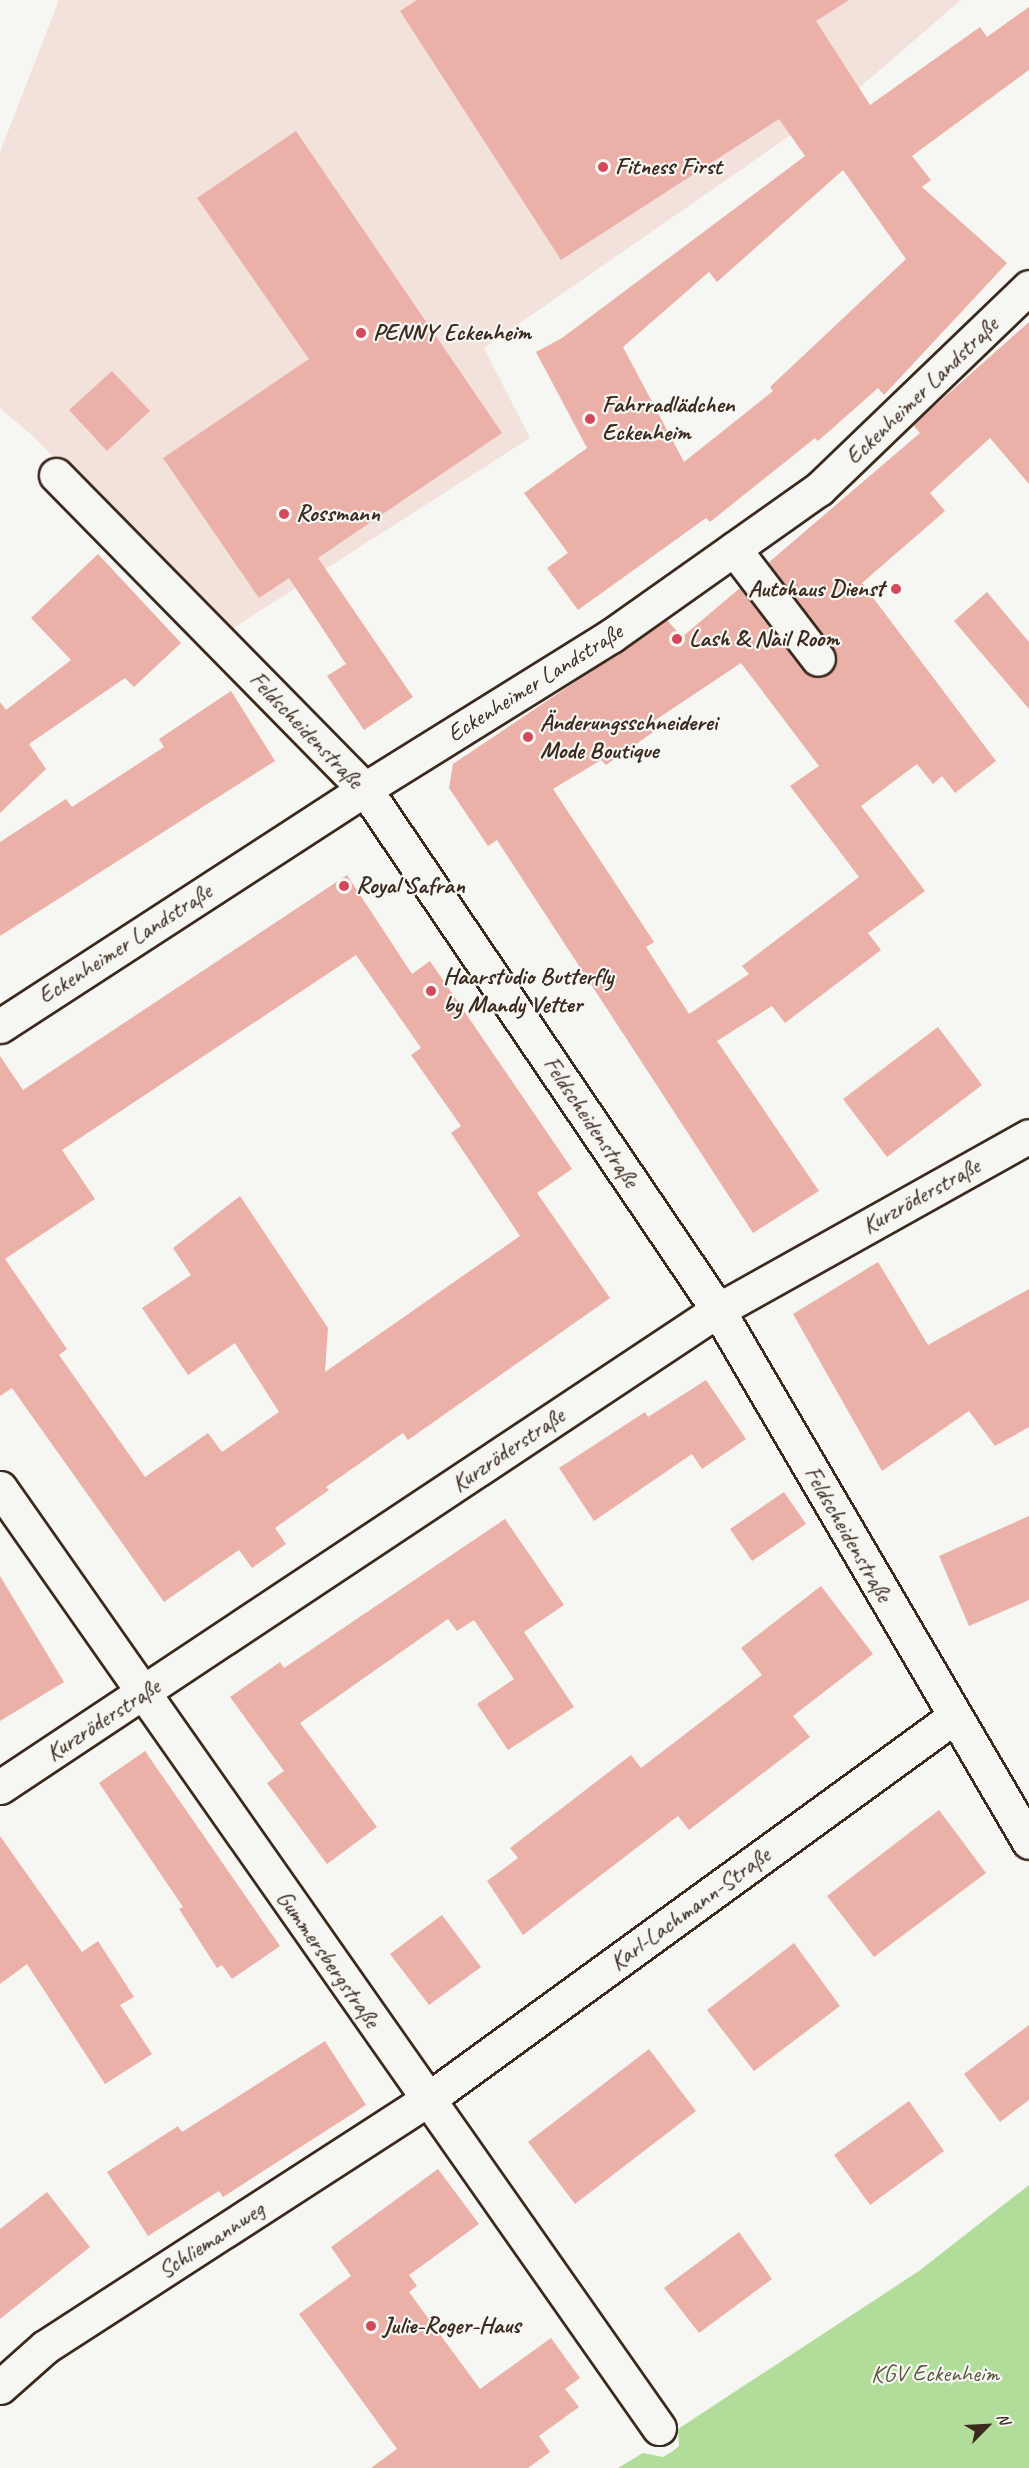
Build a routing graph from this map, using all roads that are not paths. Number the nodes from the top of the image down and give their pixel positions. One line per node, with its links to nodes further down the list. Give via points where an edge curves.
1 (1029, 287): 3 (street, Eckenheimer Landstraße, via 819,489)
2 (56, 475): 5 (street, Feldscheidenstraße)
3 (734, 549): 4 (street); 5 (street, Eckenheimer Landstraße, via 611,636)
4 (818, 659)
5 (365, 789): 6 (street, Eckenheimer Landstraße); 8 (street, Feldscheidenstraße)
6 (0, 1026)
7 (1029, 1136): 8 (street, Kurzröderstraße)
8 (718, 1310): 10 (street, Kurzröderstraße); 11 (street, Feldscheidenstraße)
9 (0, 1488): 10 (street, Gummersbergstraße)
10 (144, 1694): 12 (street, Kurzröderstraße); 14 (street, Gummersbergstraße)
11 (954, 1717): 13 (street, Feldscheidenstraße); 14 (street, Karl-Lachmann-Straße)
12 (0, 1787)
13 (1029, 1842)
14 (427, 2100): 15 (street, Schliemannweg, via 45,2347); 16 (street, Gummersbergstraße)
15 (0, 2387)
16 (659, 2428)

